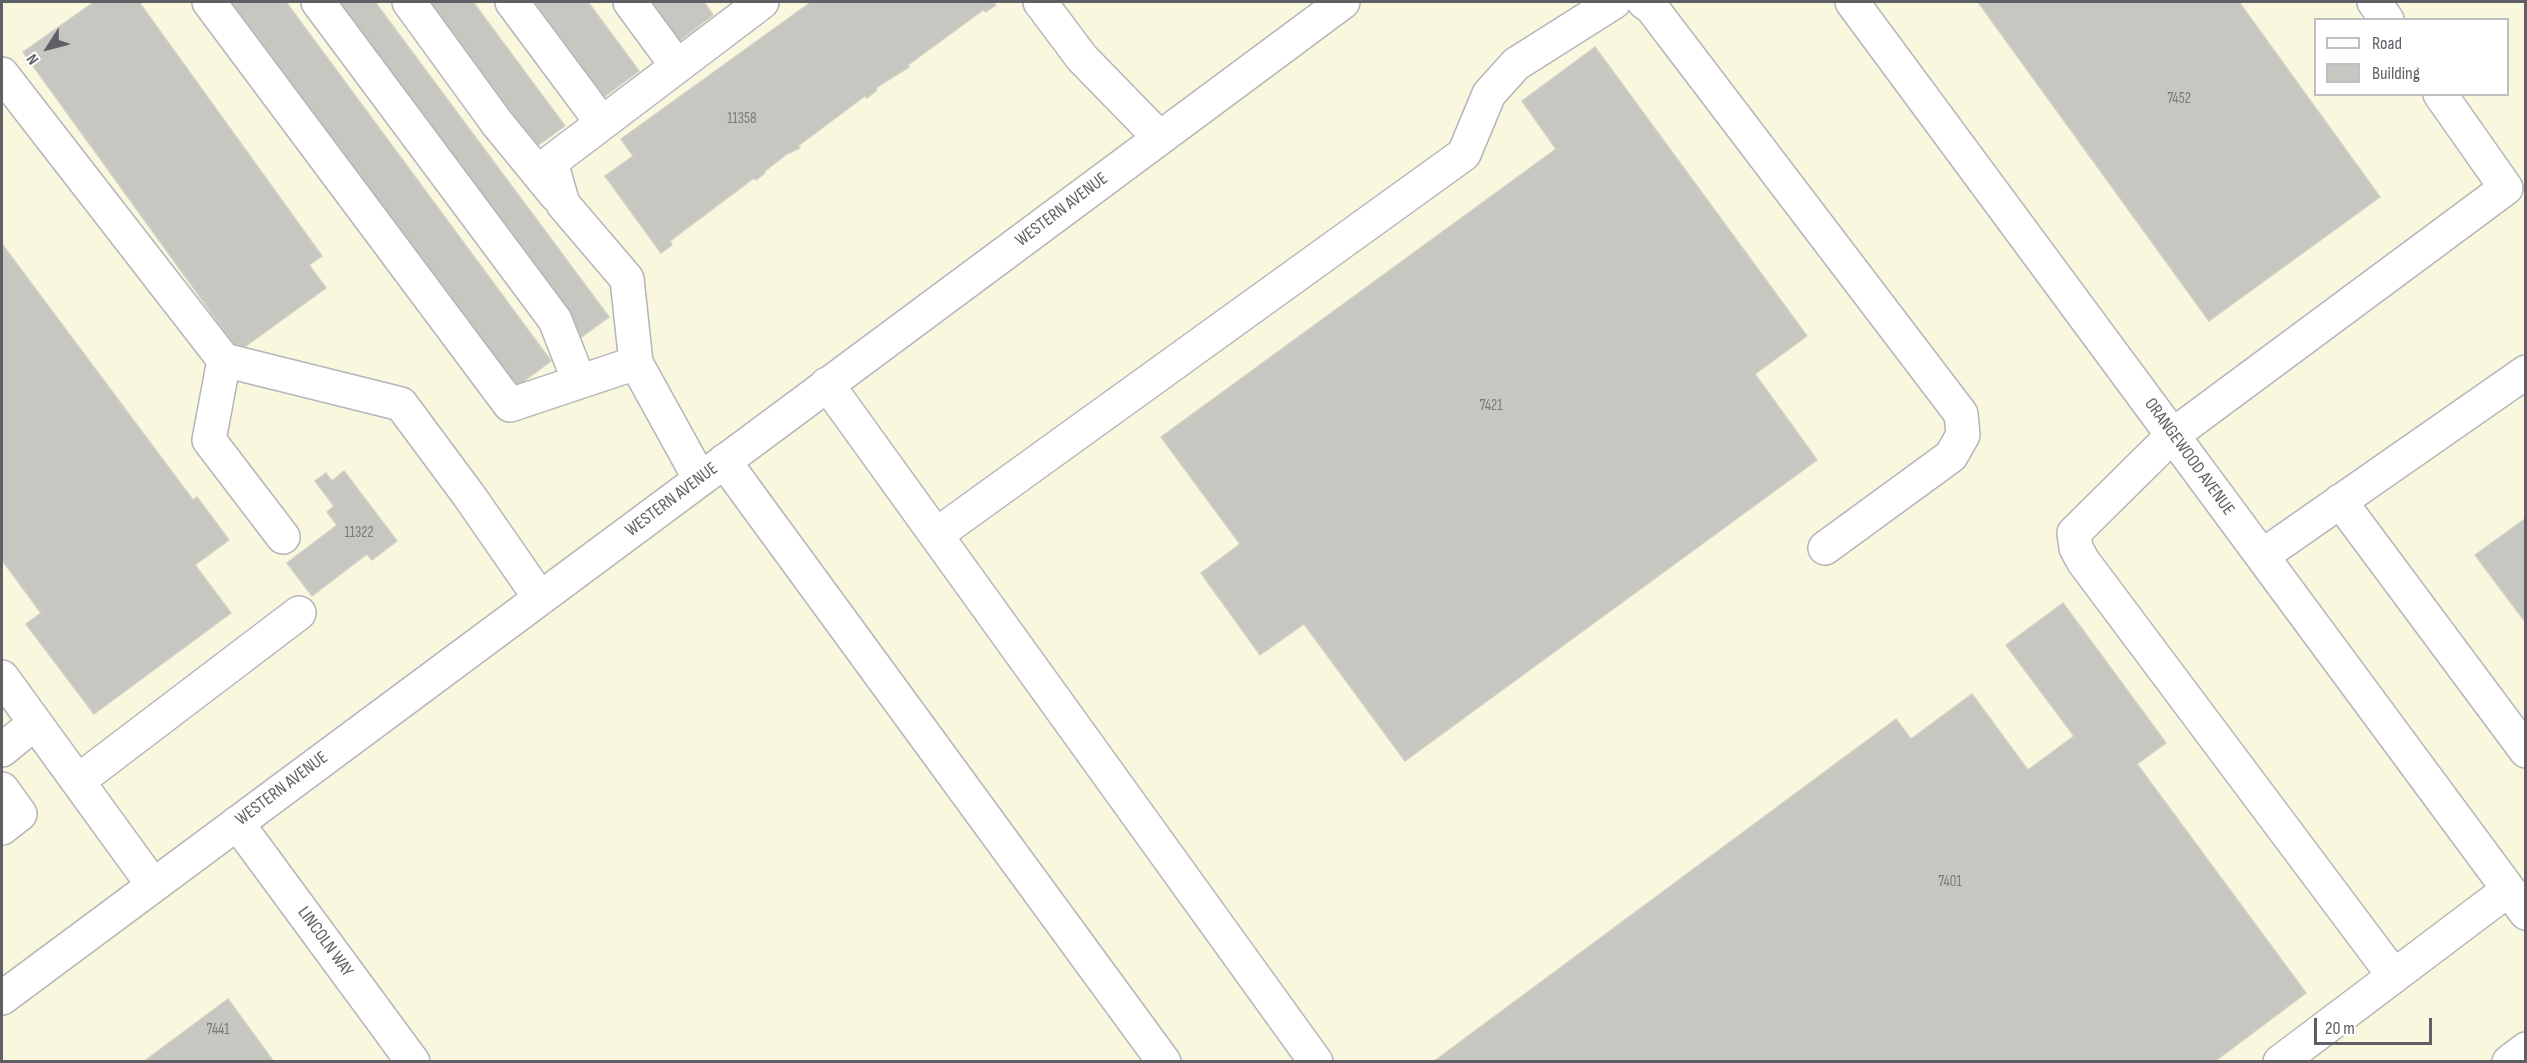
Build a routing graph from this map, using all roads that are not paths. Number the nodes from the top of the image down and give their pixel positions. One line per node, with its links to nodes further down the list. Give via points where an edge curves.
1 (209, 2): 23 (street, via 510,405)
2 (318, 2): 23 (street, via 555,320)
3 (409, 2): 19 (street, via 497,123)
4 (512, 2): 17 (street)
5 (630, 2): 14 (street)
6 (1040, 2): 18 (street, via 1082,58)
7 (1343, 2): 18 (street, WESTERN AVENUE)
8 (1614, 2): 28 (street, via 1516,64 1489,94 1464,154)
9 (1644, 2): 30 (street, via 1961,414 1964,435 1951,456)
10 (1852, 2): 25 (street, ORANGEWOOD AVENUE)
11 (2374, 2): 13 (street)
12 (744, 7): 14 (street)
13 (2386, 18)
14 (677, 66): 17 (street)
15 (2, 74): 20 (street)
16 (2441, 96): 25 (street, via 2505,188)
17 (602, 123): 19 (street, via 551,162)
18 (1159, 137): 24 (street, WESTERN AVENUE)
19 (563, 204): 21 (street, via 627,279)
20 (224, 360): 29 (street, via 209,440); 32 (street, via 401,404)
21 (636, 363): 23 (street); 26 (street)
22 (2526, 372): 27 (street)
23 (579, 381)
24 (827, 384): 26 (street, WESTERN AVENUE); 28 (street)
25 (2173, 435): 31 (street, ORANGEWOOD AVENUE); 44 (street, via 2074,533 2076,548)
26 (712, 470): 32 (street, WESTERN AVENUE); 48 (street)
27 (2340, 501): 31 (street); 37 (street)
28 (936, 535): 49 (street)
29 (283, 537)
30 (1825, 548)
31 (2262, 556): 43 (street, ORANGEWOOD AVENUE)
32 (540, 598): 40 (street, WESTERN AVENUE)
33 (299, 613): 38 (street)
34 (2, 677): 35 (street)
35 (35, 723): 36 (street); 38 (street)
36 (2, 750)
37 (2526, 751)
38 (78, 781): 42 (street)
39 (2, 789): 41 (street, via 20,814)
40 (237, 823): 42 (street, WESTERN AVENUE); 47 (street, LINCOLN WAY)
41 (2, 828)
42 (153, 885): 45 (street, WESTERN AVENUE)
43 (2517, 901): 44 (street)
44 (2394, 976): 50 (street)
45 (2, 998)
46 (2526, 1049): 51 (street)
47 (413, 1062)
48 (1164, 1062)
49 (1316, 1062)
50 (2280, 1062)
51 (2509, 1062)

